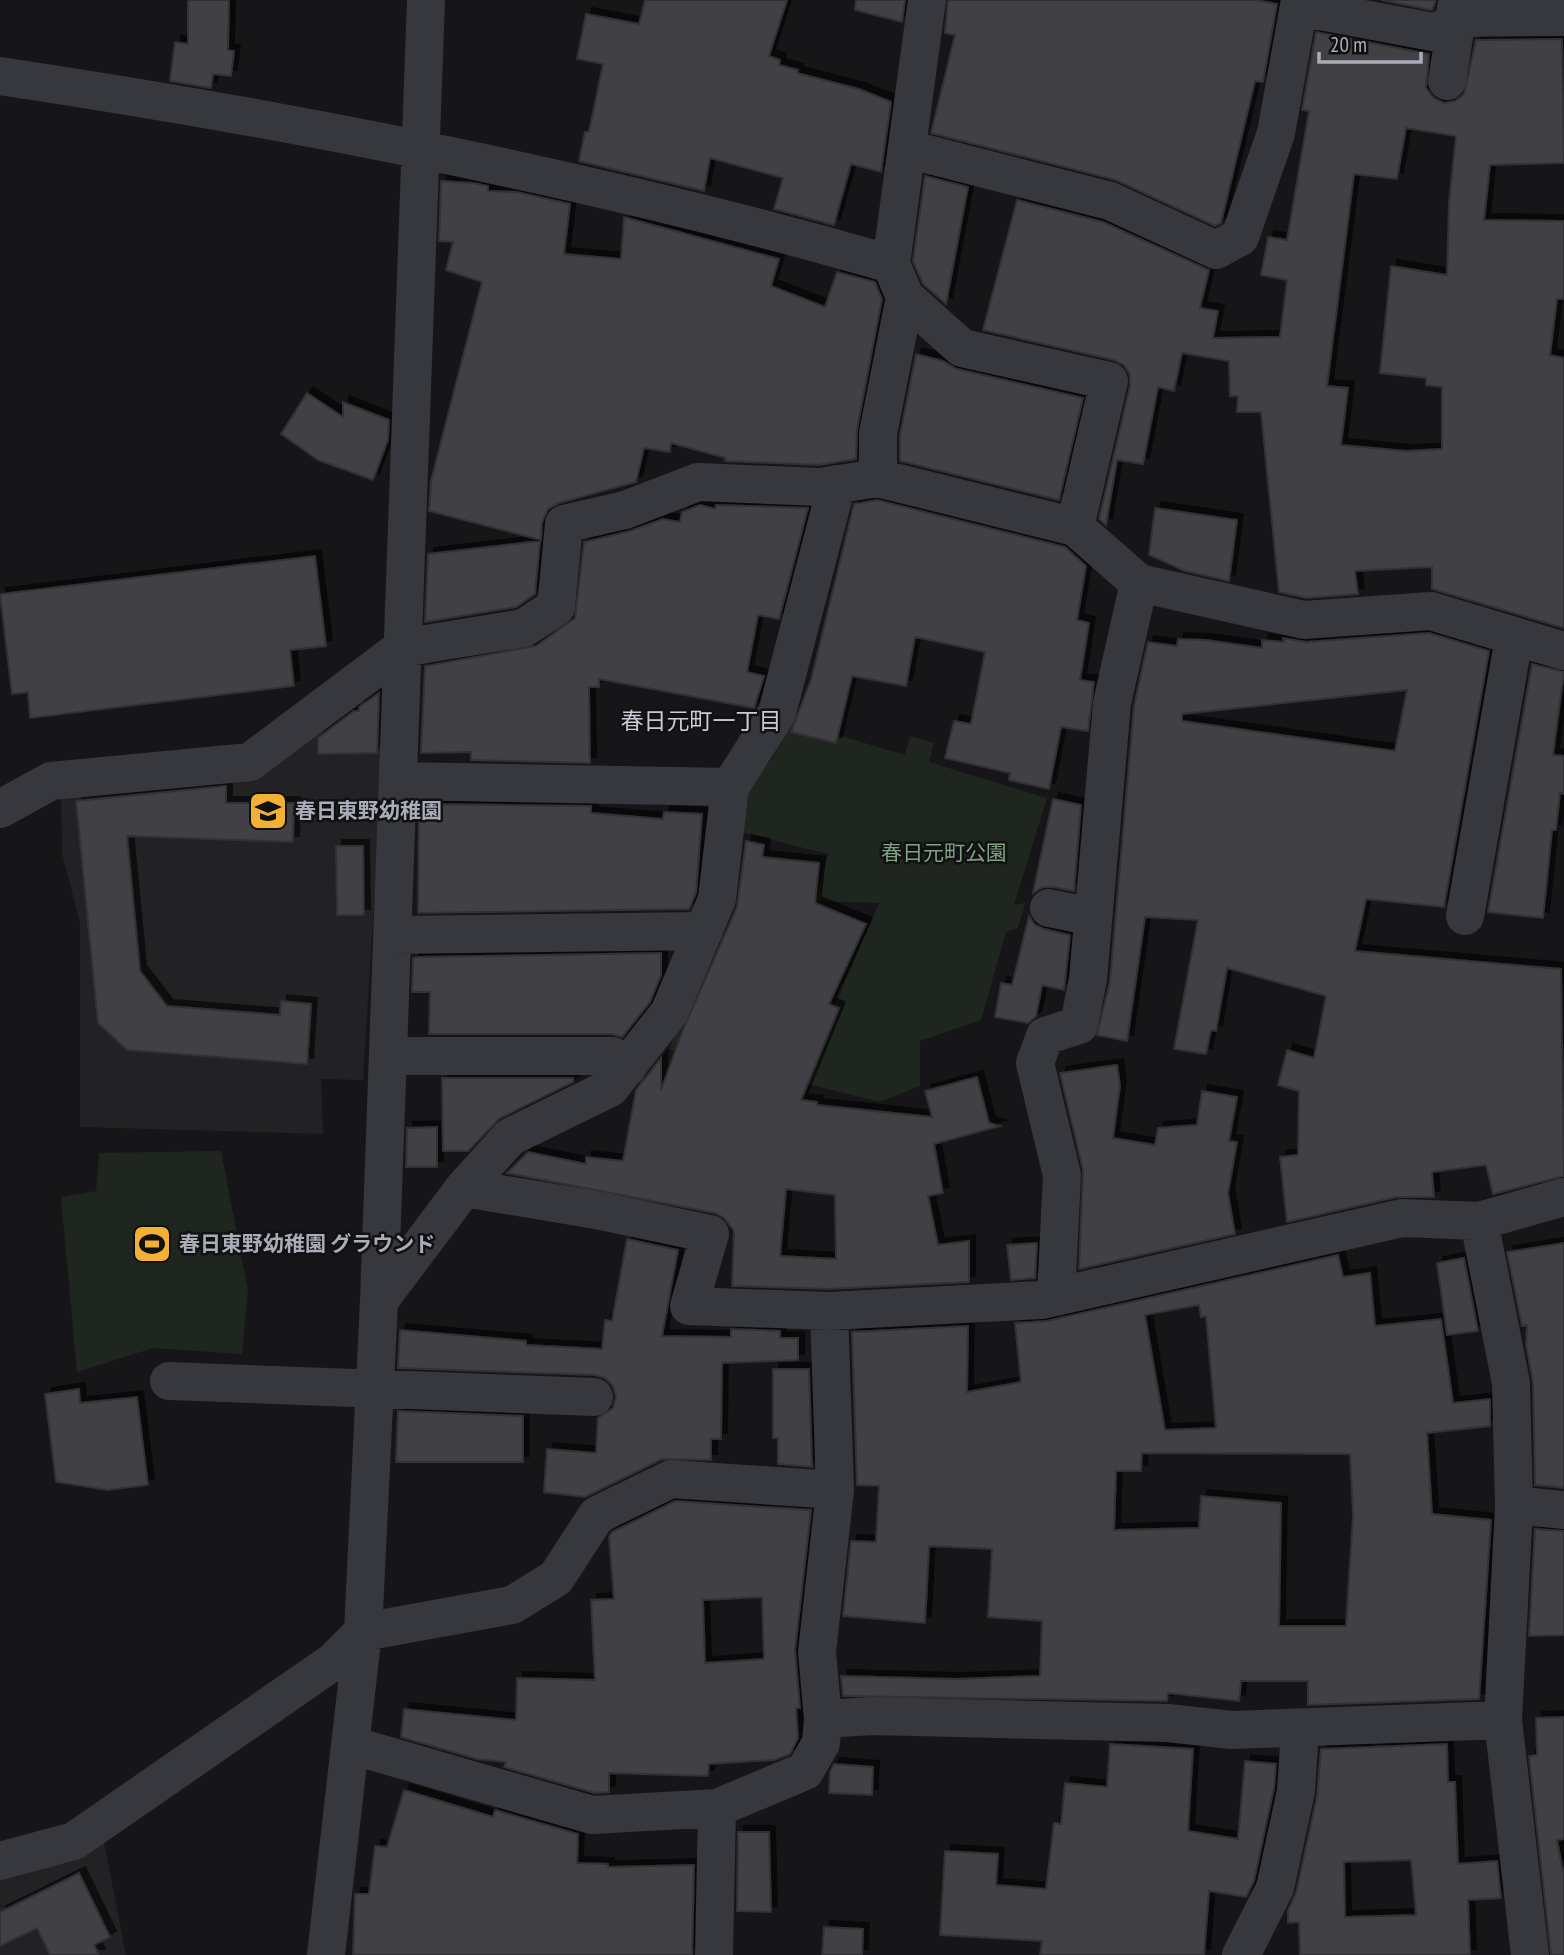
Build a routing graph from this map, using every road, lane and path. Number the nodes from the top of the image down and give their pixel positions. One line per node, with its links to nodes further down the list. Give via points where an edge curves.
1 (426, 0): 9 (street)
2 (927, 0): 8 (street)
3 (1299, 3): 4 (street, via 1438,33); 8 (street, via 1276,133 1240,237 1216,250 1110,201)
4 (1456, 9): 5 (street); 7 (street)
5 (1564, 17)
6 (0, 76): 9 (street, via 162,100)
7 (1447, 81)
8 (907, 149): 10 (street)
9 (421, 150): 10 (street, via 643,197); 16 (street)
10 (898, 281): 11 (street, via 877,433); 13 (street, via 962,348 1109,381)
11 (878, 478): 12 (street); 13 (street)
12 (837, 484): 16 (street, via 698,482 625,510 564,524 556,607 524,628); 19 (street, via 777,713)
13 (1075, 527): 14 (street)
14 (1139, 583): 15 (street, via 1304,621 1431,611); 23 (street, via 1112,703)
15 (1514, 638): 17 (street); 22 (street)
16 (402, 648): 18 (street); 20 (street, via 250,762 51,781)
17 (1564, 651)
18 (398, 781): 19 (street); 25 (street)
19 (730, 787): 24 (street, via 718,899)
20 (0, 809)
21 (1049, 908): 23 (street)
22 (1465, 916)
23 (1093, 917): 31 (street, via 1079,1025 1045,1036 1035,1063 1062,1175)
24 (704, 931): 25 (street); 27 (street, via 669,1013)
25 (392, 936): 26 (street)
26 (388, 1056): 27 (street, via 612,1056); 32 (street)
27 (627, 1068): 28 (street, via 611,1088 510,1137)
28 (464, 1188): 32 (street); 33 (street, via 710,1234 689,1306)
29 (1564, 1197): 30 (street)
30 (1479, 1221): 31 (street, via 1402,1218); 38 (street, via 1511,1383)
31 (1056, 1297): 33 (street)
32 (379, 1301): 35 (street)
33 (829, 1311): 37 (street)
34 (169, 1381): 35 (street)
35 (374, 1389): 36 (street); 40 (street)
36 (594, 1397)
37 (835, 1490): 40 (street, via 671,1479 597,1516 556,1578 512,1605); 41 (street, via 817,1652)
38 (1514, 1505): 39 (street); 42 (street)
39 (1564, 1510)
40 (363, 1632): 44 (street); 46 (street, via 334,1661 74,1841)
41 (823, 1719): 43 (street, via 873,1716); 45 (street, via 821,1743 805,1771)
42 (1503, 1720): 43 (street); 50 (street)
43 (1300, 1730): 49 (street, via 1296,1791 1275,1888)
44 (351, 1745): 45 (street, via 592,1815); 47 (street)
45 (718, 1808): 48 (street)
46 (0, 1861)
47 (326, 1955)
48 (714, 1955)
49 (1241, 1955)
50 (1530, 1955)

